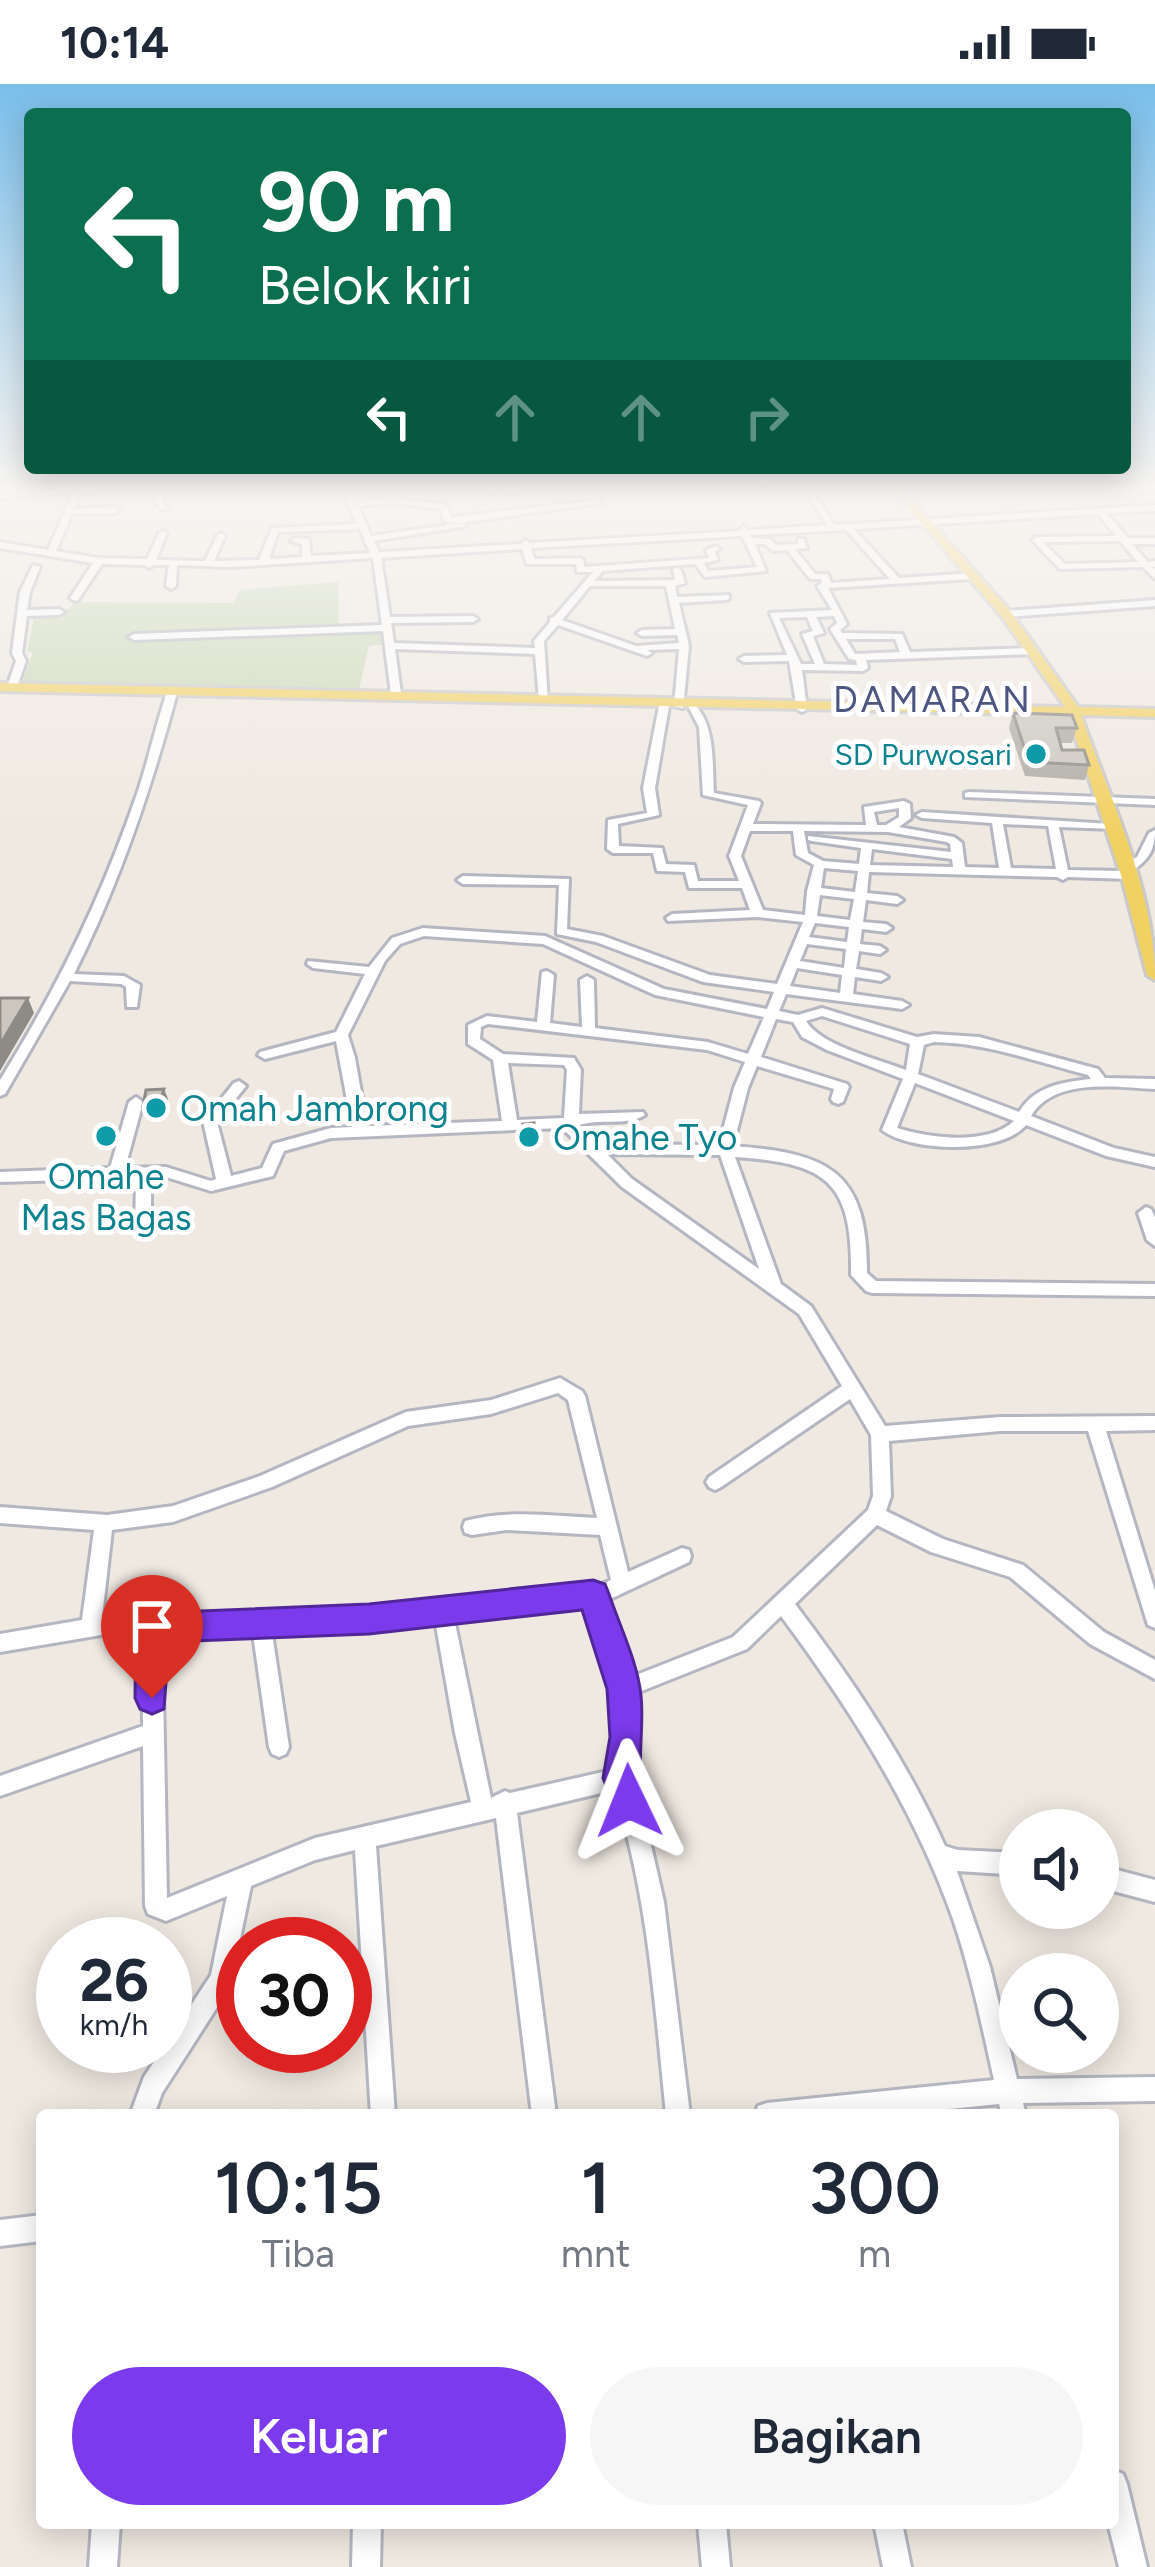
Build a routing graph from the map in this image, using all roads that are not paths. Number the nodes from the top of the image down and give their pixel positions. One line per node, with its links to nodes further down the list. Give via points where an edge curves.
1 (27, 600): 10 (street)
2 (383, 600): 16 (street)
3 (575, 600): 15 (street)
4 (676, 600): 18 (street)
5 (830, 600): 9 (street)
6 (993, 600): 12 (main road)
7 (1123, 600): 12 (street)
8 (59, 612): 10 (street)
9 (837, 613): 11 (street); 19 (street)
10 (23, 614): 31 (street, via 21,661)
11 (810, 614): 29 (street, via 773,615); 30 (street, via 819,633 807,634)
12 (1006, 614): 25 (main road)
13 (644, 615): 17 (street)
14 (472, 619): 16 (street)
15 (553, 620): 23 (street); 24 (street)
16 (387, 624): 20 (street); 21 (street)
17 (642, 632): 18 (street); 24 (street)
18 (682, 632): 22 (street)
19 (839, 636): 26 (street, via 899,636); 27 (street)
20 (134, 637)
21 (392, 646): 23 (street); 33 (street)
22 (684, 646): 24 (street); 35 (street)
23 (540, 651): 34 (street)
24 (642, 651)
25 (1034, 651): 26 (street); 37 (main road)
26 (905, 653): 27 (street)
27 (860, 657): 30 (street, via 863,668)
28 (744, 659): 29 (street)
29 (796, 663): 30 (street); 36 (street)
30 (821, 668)
31 (6, 687): 32 (main road)
32 (173, 689): 33 (main road); 78 (street, via 134,830)
33 (396, 694): 34 (main road)
34 (544, 700): 35 (main road)
35 (678, 706): 36 (main road); 45 (street, via 704,727 709,796 754,802); 60 (street, via 650,788 653,815 611,822 613,849 658,850 661,868 690,868 693,885)
36 (802, 709): 37 (main road)
37 (1074, 713): 38 (main road); 40 (main road)
38 (1155, 713)
39 (969, 795): 40 (street)
40 (1102, 802): 41 (street); 46 (main road)
41 (1155, 802)
42 (922, 815): 43 (street)
43 (997, 820): 44 (street); 57 (street)
44 (1053, 825): 46 (street); 58 (street)
45 (745, 827): 47 (street); 60 (street, via 735,856)
46 (1110, 827): 56 (main road)
47 (798, 828): 48 (street); 54 (street, via 802,855)
48 (872, 828): 49 (street); 49 (street, via 868,809 904,804 905,818)
49 (888, 829): 53 (street, via 954,840)
50 (1155, 833): 56 (street)
51 (812, 838): 52 (street)
52 (867, 844): 53 (street); 55 (street)
53 (959, 863): 55 (street); 57 (street)
54 (820, 864): 55 (street); 61 (street)
55 (864, 868): 62 (street)
56 (1127, 872): 58 (street); 77 (main road)
57 (1006, 873): 58 (street)
58 (1063, 876)
59 (464, 880): 81 (street, via 565,882 563,933 599,938 708,980)
60 (746, 884): 64 (street)
61 (813, 891): 62 (street); 66 (street)
62 (861, 896): 63 (street); 67 (street)
63 (897, 900)
64 (758, 914): 65 (street); 66 (street)
65 (672, 918)
66 (811, 918): 67 (street); 69 (street)
67 (854, 924): 68 (street); 70 (street)
68 (886, 928)
69 (803, 940): 70 (street); 73 (street)
70 (852, 945): 71 (street); 75 (street)
71 (880, 950)
72 (314, 964): 74 (street)
73 (793, 964): 75 (street); 81 (street)
74 (372, 971): 85 (street, via 396,941 415,933 511,935 577,951 660,992); 89 (street)
75 (850, 971): 79 (street); 82 (street)
76 (547, 975): 87 (street)
77 (1155, 975)
78 (64, 977): 83 (street, via 124,980 133,985); 98 (street)
79 (881, 977)
80 (587, 980): 88 (street)
81 (782, 988): 82 (street); 85 (street)
82 (846, 995): 84 (street)
83 (132, 1004)
84 (902, 1005)
85 (772, 1014): 86 (street); 93 (street)
86 (798, 1019): 90 (street, via 822,1012); 94 (street, via 815,1039)
87 (543, 1025): 88 (street); 92 (street, via 475,1025 472,1042)
88 (590, 1028): 93 (street)
89 (341, 1035): 91 (street); 105 (street, via 352,1058 348,1088)
90 (917, 1042): 94 (street); 95 (street, via 973,1042 1093,1072)
91 (265, 1055)
92 (500, 1058): 103 (street, via 569,1061); 104 (street)
93 (754, 1061): 99 (street, via 842,1088); 107 (street)
94 (911, 1076): 102 (street); 102 (street, via 894,1103 893,1134 980,1142 1014,1131)
95 (1101, 1082): 96 (street); 102 (street, via 1044,1094)
96 (1155, 1084)
97 (239, 1086): 112 (street, via 210,1121)
98 (0, 1091)
99 (838, 1099)
100 (136, 1102): 110 (street)
101 (638, 1115): 103 (street)
102 (1022, 1118): 108 (street)
103 (570, 1123): 104 (street); 106 (street)
104 (510, 1125): 105 (street)
105 (361, 1133): 112 (street, via 284,1145 268,1172)
106 (592, 1149): 107 (street); 116 (street)
107 (725, 1150): 116 (street); 117 (street, via 796,1160 832,1175 851,1204 859,1275 872,1287)
108 (1155, 1162)
109 (144, 1172): 110 (street); 112 (street); 114 (street)
110 (116, 1173): 111 (street)
111 (0, 1177)
112 (225, 1184)
113 (1146, 1213): 115 (street)
114 (143, 1232)
115 (1155, 1240)
116 (773, 1286): 118 (street, via 811,1316)
117 (1155, 1290)
118 (850, 1390): 121 (street); 122 (street)
119 (1155, 1423): 120 (street)
120 (1095, 1424): 121 (street); 133 (street)
121 (880, 1434): 124 (street)
122 (715, 1482)
123 (0, 1515): 125 (street)
124 (875, 1515): 131 (street); 138 (street, via 1016,1571 1097,1638)
125 (104, 1523): 126 (street, via 173,1514 406,1419 491,1407 560,1385 576,1396); 136 (street)
126 (608, 1527): 127 (street); 129 (street)
127 (472, 1528)
128 (682, 1556): 129 (street)
129 (621, 1581): 130 (street)
130 (596, 1596): 132 (street); 139 (street)
131 (782, 1602): 139 (street, via 740,1643); 146 (street, via 889,1761)
132 (442, 1607): 134 (street); 144 (street, via 462,1733)
133 (1155, 1619)
134 (261, 1622): 135 (street); 141 (street)
135 (152, 1628): 136 (street); 140 (street)
136 (91, 1629): 137 (street)
137 (0, 1643)
138 (1155, 1670)
139 (624, 1689): 142 (street)
140 (152, 1733): 143 (street); 148 (street, via 156,1906 188,1905)
141 (279, 1747)
142 (620, 1778): 144 (street); 156 (street, via 656,1915)
143 (0, 1786)
144 (494, 1805): 145 (street); 155 (street)
145 (365, 1836): 148 (street); 154 (street)
146 (934, 1853): 147 (street); 152 (street, via 964,1918)
147 (999, 1863)
148 (241, 1879): 153 (street, via 222,1979)
149 (1119, 1882): 150 (street)
150 (1155, 1892)
151 (1155, 2089): 152 (street)
152 (1011, 2103): 157 (street)
153 (144, 2109)
154 (383, 2109)
155 (543, 2109)
156 (677, 2109)
157 (861, 2109)
158 (36, 2229): 159 (street)
159 (0, 2233)
160 (1119, 2509): 169 (street)
161 (106, 2529): 165 (street)
162 (367, 2529): 166 (street)
163 (713, 2529): 167 (street)
164 (890, 2529): 168 (street)
165 (103, 2567)
166 (366, 2567)
167 (716, 2567)
168 (897, 2567)
169 (1133, 2567)

